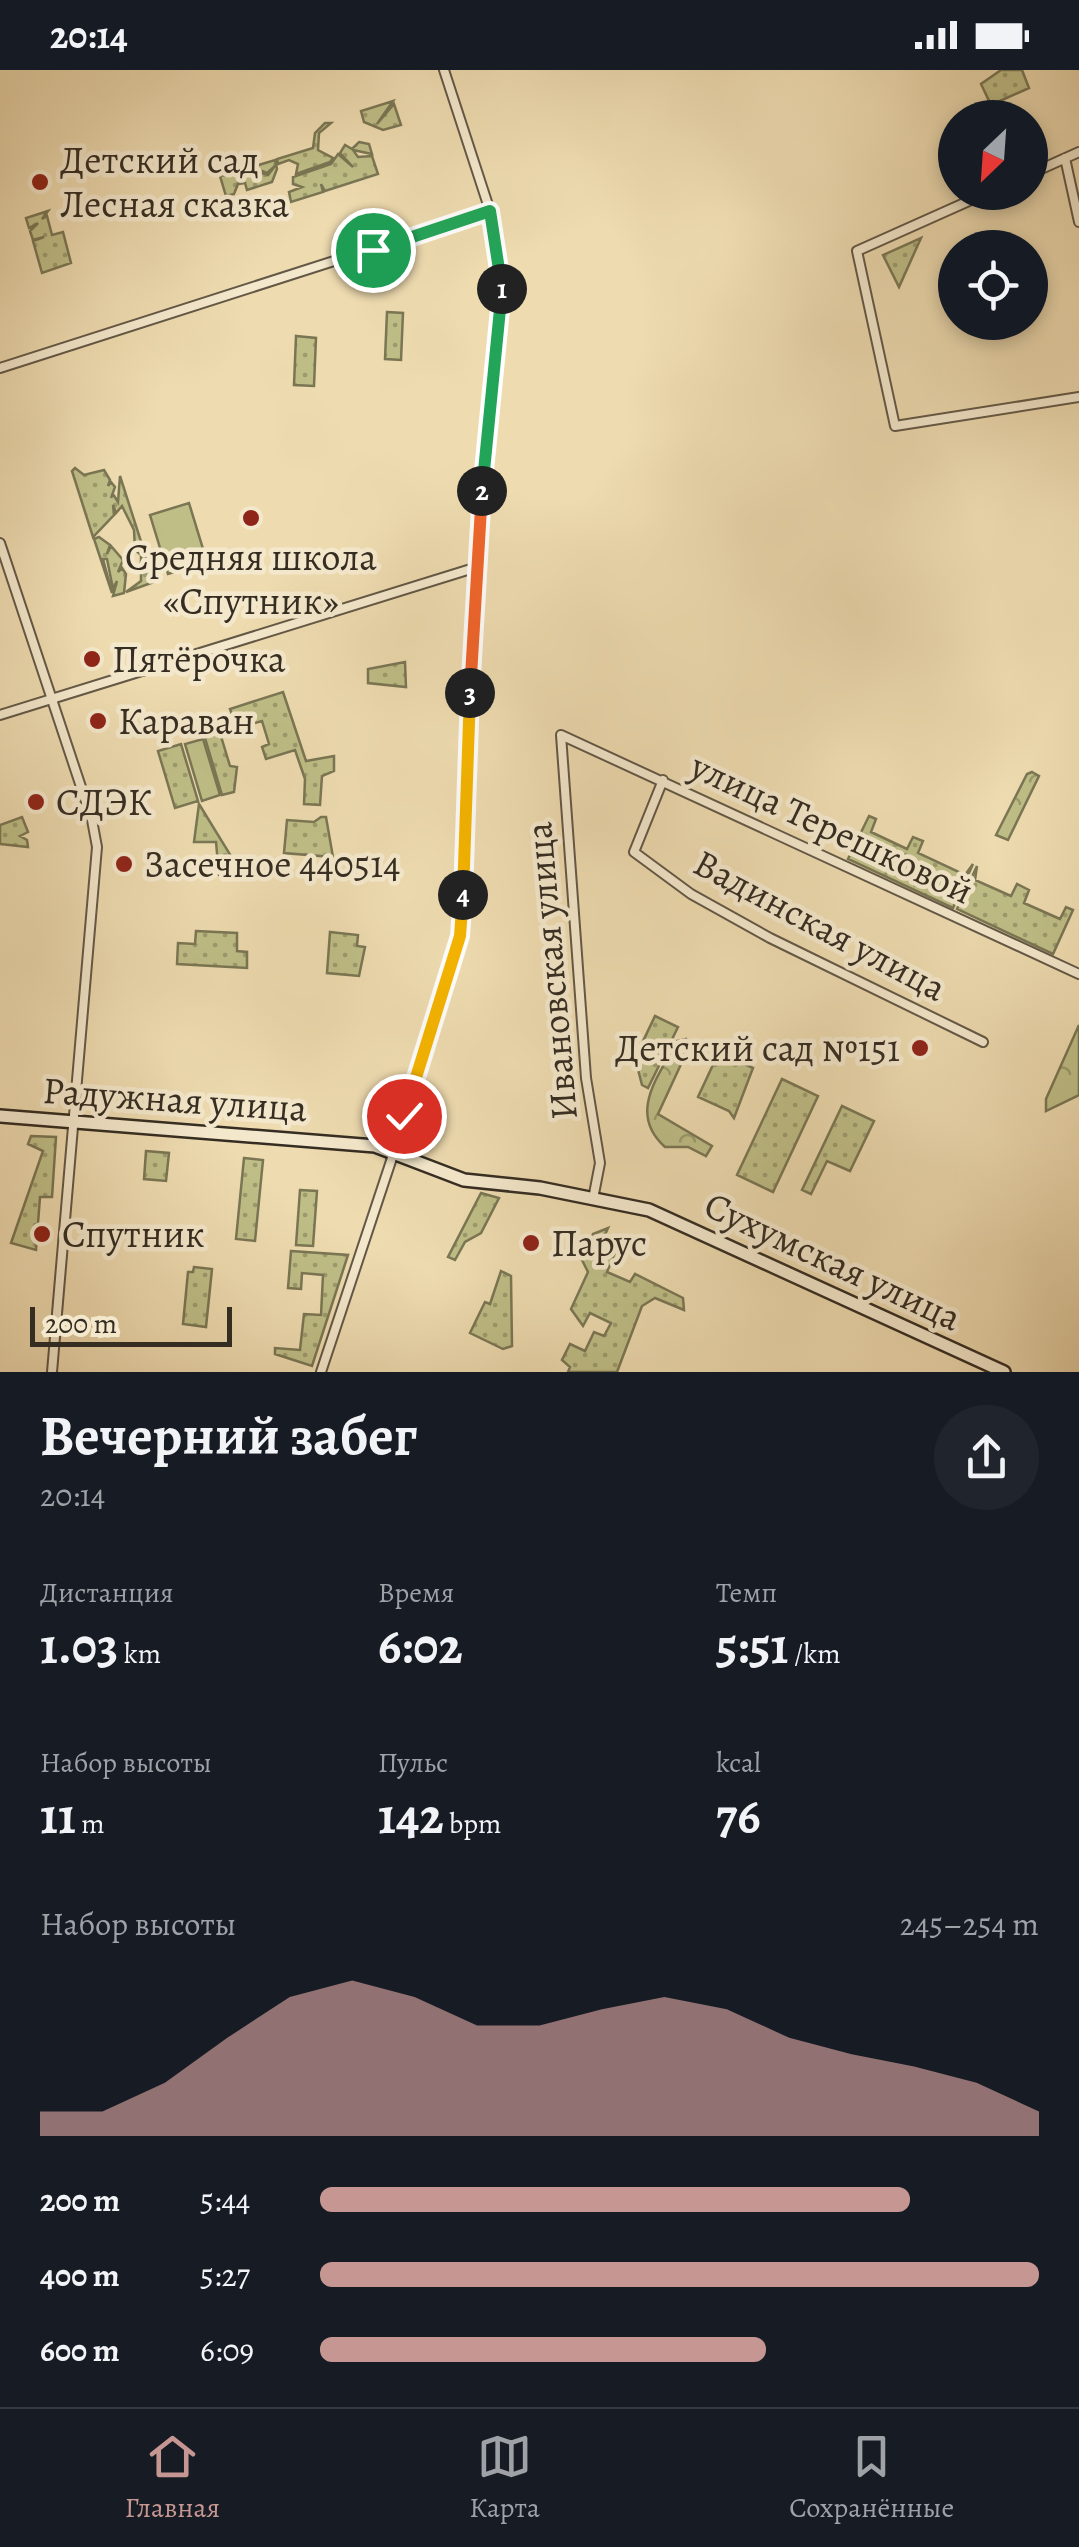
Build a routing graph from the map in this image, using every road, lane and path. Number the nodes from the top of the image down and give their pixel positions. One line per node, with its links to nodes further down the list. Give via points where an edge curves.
1 (444, 70): 6 (street)
2 (1079, 152): 3 (street)
3 (1065, 158): 4 (street); 7 (street)
4 (1048, 166)
5 (949, 210): 9 (street, via 857,251 895,426)
6 (490, 211): 8 (street); 11 (street, via 502,288)
7 (1079, 222)
8 (0, 368)
9 (1079, 397)
10 (0, 543): 12 (street)
11 (474, 568): 12 (street); 20 (street, via 460,936)
12 (52, 697): 13 (street); 19 (street, via 96,847)
13 (0, 715)
14 (562, 736): 15 (street, улица Терешковой); 21 (street, Ивановская улица, via 582,1042 600,1163)
15 (662, 780): 16 (street, улица Терешковой); 17 (street, Вадинская улица, via 634,852 690,894 770,938)
16 (1079, 974)
17 (984, 1042)
18 (0, 1116): 19 (main road, Радужная улица)
19 (75, 1122): 20 (main road, Радужная улица); 23 (street)
20 (394, 1150): 21 (main road, Радужная улица, via 464,1180); 24 (street)
21 (593, 1199): 22 (main road, Радужная улица)
22 (636, 1207): 25 (main road, Сухумская улица)
23 (52, 1372)
24 (321, 1372)
25 (1004, 1372)

